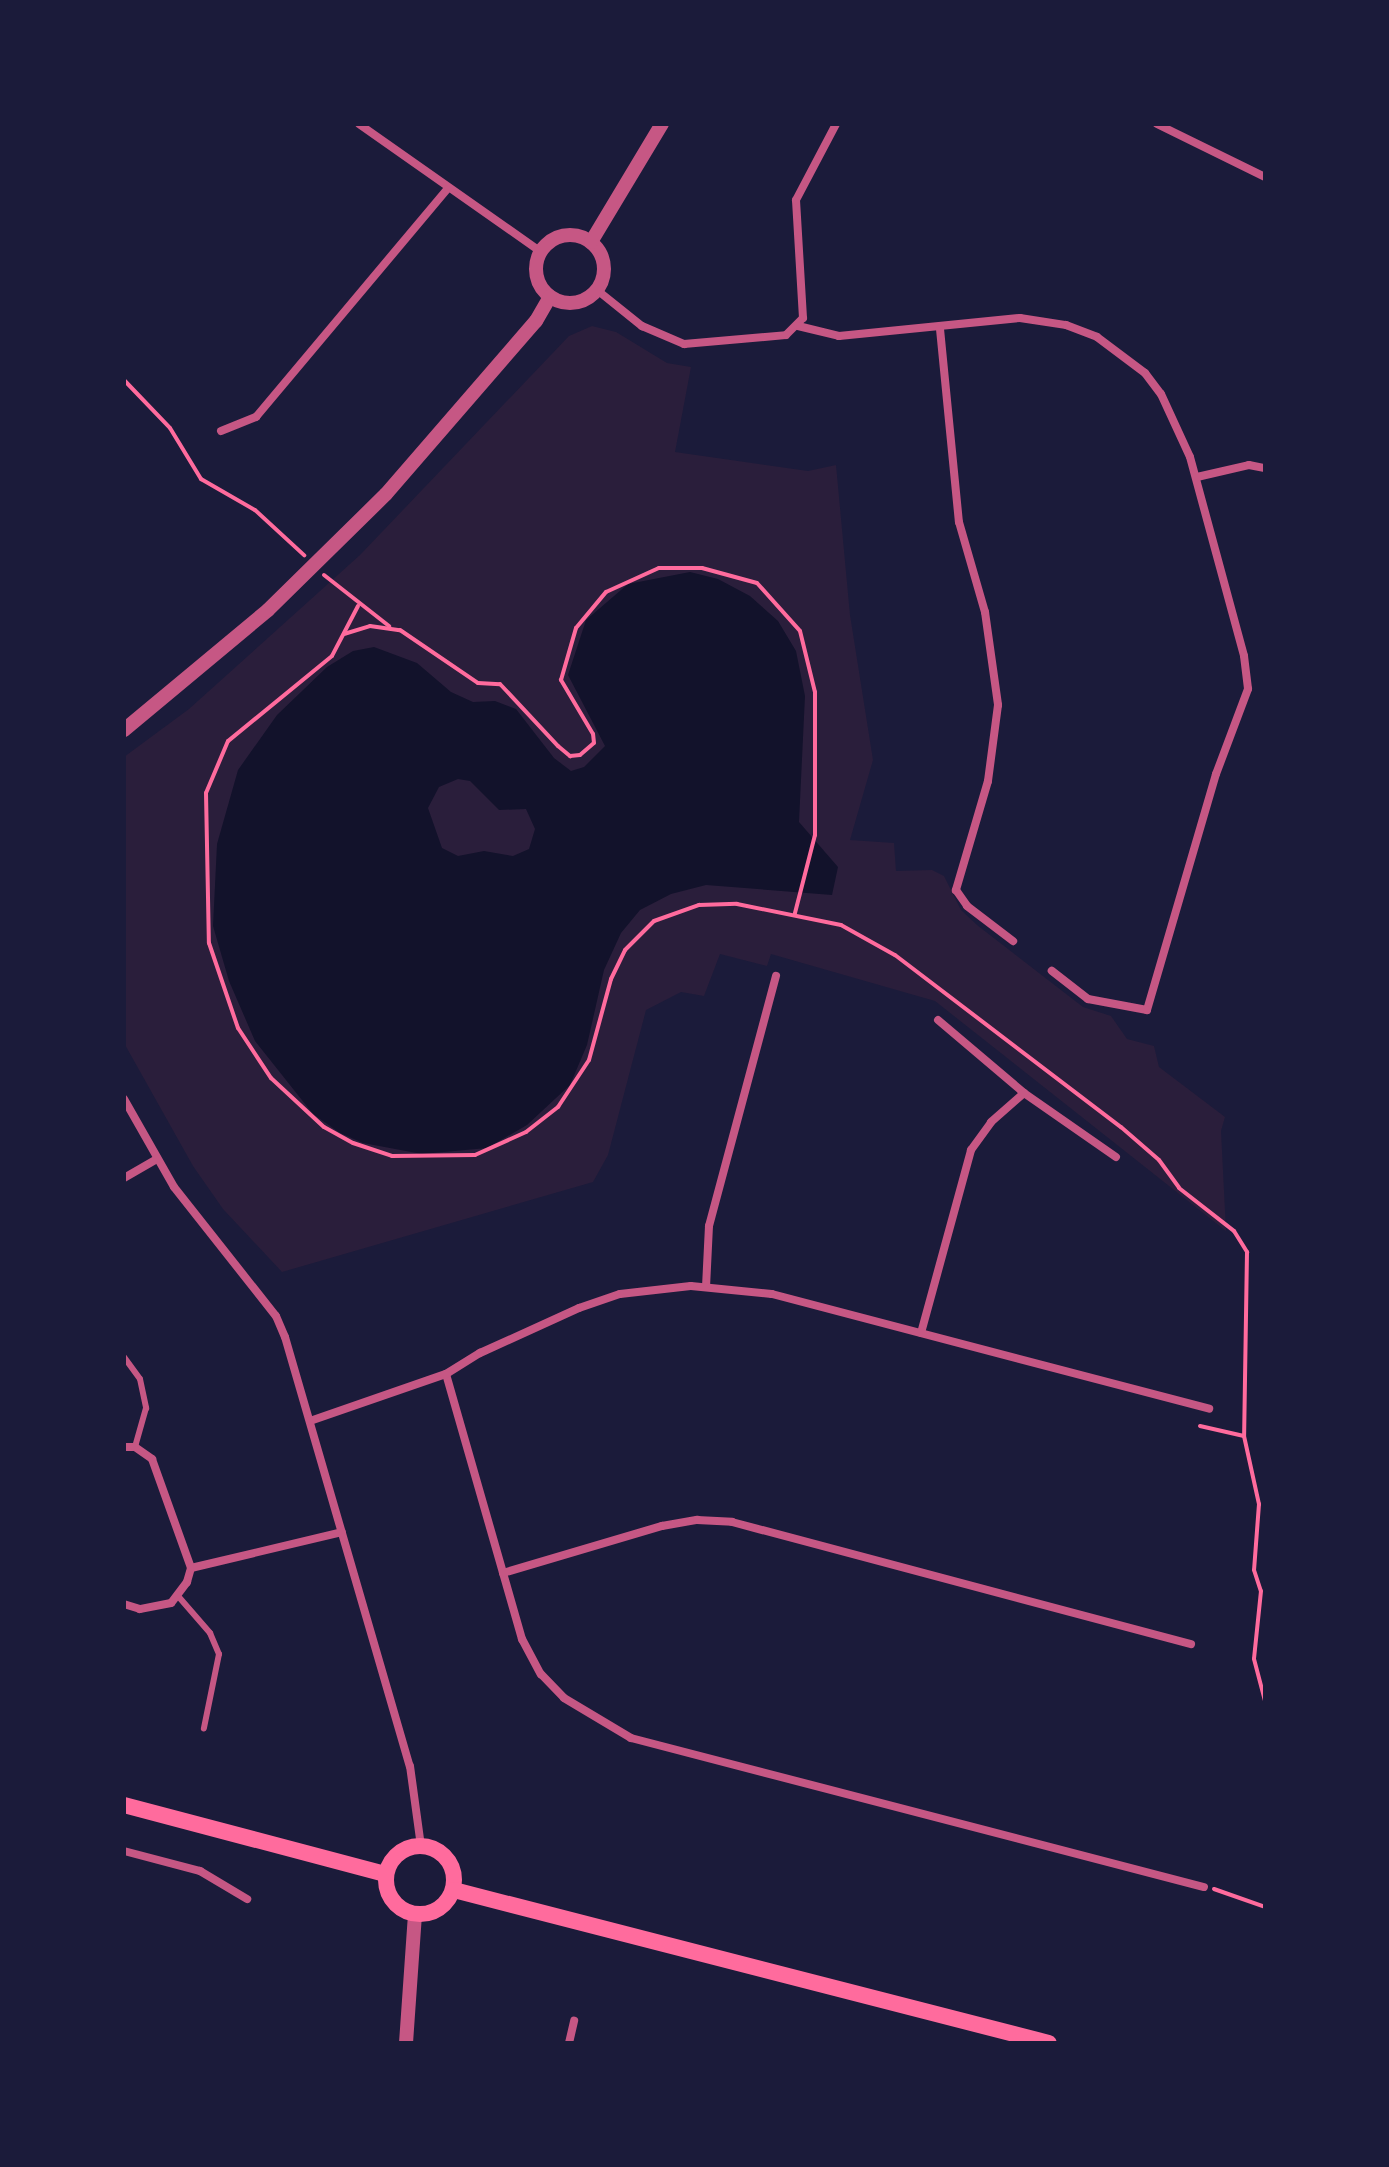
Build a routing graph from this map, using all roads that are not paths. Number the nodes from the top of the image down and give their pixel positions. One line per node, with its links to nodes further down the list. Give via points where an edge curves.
1 (359, 124): 6 (street)
2 (662, 124): 7 (street)
3 (836, 124): 11 (street, via 796,200 803,318)
4 (1157, 124): 5 (street)
5 (1265, 177)
6 (447, 189): 8 (street); 13 (street, via 256,417)
7 (591, 242): 8 (street, via 564,236); 9 (street, via 604,270)
8 (541, 252): 10 (street, via 536,271)
9 (597, 290): 10 (street, via 575,303); 11 (street, via 642,326 684,344 770,340)
10 (550, 297): 16 (street, via 536,321 386,494 268,610)
11 (798, 326): 12 (street, via 839,336)
12 (940, 329): 15 (street, via 1020,318 1066,325 1097,337 1126,355 1161,394); 17 (street, via 959,522 985,612 998,705 988,781 956,890 967,906)
13 (221, 431)
14 (1265, 468): 15 (street, via 1249,465)
15 (1197, 477): 18 (street, via 1248,689 1216,774 1147,1010 1088,999)
16 (124, 730)
17 (1013, 941)
18 (1052, 971)
19 (776, 976): 26 (street, via 709,1226)
20 (938, 1020): 21 (street)
21 (1024, 1093): 23 (street); 27 (street, via 991,1122 971,1150)
22 (124, 1099): 24 (street)
23 (1116, 1157)
24 (157, 1159): 25 (street); 31 (street, via 187,1206 276,1316)
25 (124, 1178)
26 (706, 1287): 27 (street, via 772,1294); 29 (street, via 620,1294 505,1341)
27 (921, 1333): 30 (street)
28 (124, 1357): 33 (lane, via 140,1379 146,1408)
29 (446, 1374): 31 (street); 36 (street)
30 (1209, 1409)
31 (310, 1421): 34 (street)
32 (124, 1447): 33 (street)
33 (135, 1447): 35 (street, via 152,1459 163,1478)
34 (342, 1532): 35 (street); 42 (street, via 410,1766)
35 (191, 1568): 37 (street)
36 (503, 1573): 39 (street, via 662,1526 732,1522); 45 (street, via 522,1639 541,1674 564,1698 631,1738)
37 (178, 1596): 38 (street, via 158,1608); 40 (lane, via 210,1633 219,1654)
38 (124, 1604)
39 (1191, 1644)
40 (204, 1728)
41 (124, 1805): 44 (main road)
42 (421, 1846): 44 (main road, via 400,1852); 46 (main road, via 449,1860)
43 (124, 1851): 47 (street, via 200,1871)
44 (386, 1874): 48 (main road, via 393,1902)
45 (1204, 1887)
46 (454, 1890): 48 (main road, via 440,1908); 52 (main road)
47 (247, 1899)
48 (415, 1914): 50 (street)
49 (574, 2021): 51 (street)
50 (406, 2043)
51 (569, 2043)
52 (1049, 2043)

